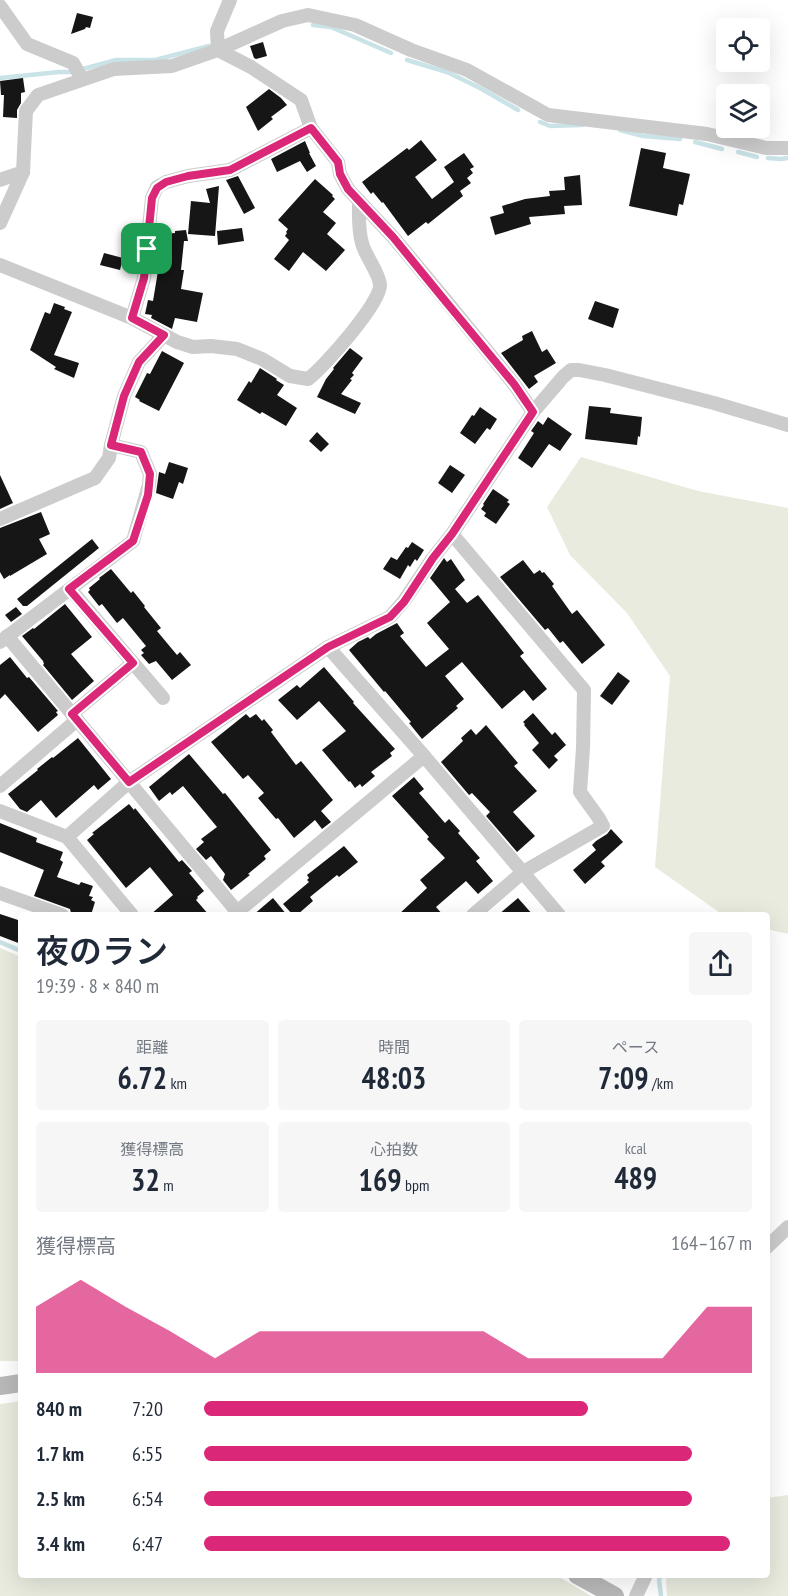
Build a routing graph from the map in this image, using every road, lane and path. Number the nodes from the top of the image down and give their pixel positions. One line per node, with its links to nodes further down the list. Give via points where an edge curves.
1 (230, 0): 3 (street, via 217,31)
2 (0, 6): 4 (street, via 27,44 73,63)
3 (218, 51): 4 (street, via 172,66); 5 (street, via 252,67 301,100); 6 (street, via 282,21 308,15 355,25 467,70 548,115)
4 (79, 74): 7 (street, via 38,95 26,111)
5 (311, 128): 9 (street, via 338,162 348,189); 12 (street, via 230,170 188,176 157,188 152,198 144,278)
6 (788, 148)
7 (23, 172): 8 (street); 10 (street)
8 (0, 180)
9 (359, 201): 13 (street, via 362,242 380,282 380,293 333,354 308,379 290,376 237,349 193,347); 14 (street, via 393,237)
10 (0, 223)
11 (0, 265): 12 (street)
12 (132, 318): 13 (street)
13 (164, 335): 16 (street, via 139,362 124,396)
14 (533, 412): 15 (street, via 563,376 579,370); 18 (street)
15 (788, 425)
16 (111, 445): 17 (street, via 110,458 95,478); 19 (street, via 141,452 150,474 148,495 133,541)
17 (0, 519)
18 (452, 534): 21 (street, via 390,617); 30 (street, via 584,690 580,792 603,826)
19 (69, 589): 20 (street); 22 (street)
20 (3, 639): 24 (street)
21 (328, 647): 25 (street); 26 (street)
22 (133, 663): 23 (street); 24 (street)
23 (163, 698)
24 (74, 717): 26 (street); 27 (street)
25 (424, 756): 30 (street); 35 (street)
26 (129, 782): 29 (street); 34 (street)
27 (0, 786)
28 (0, 811): 29 (street)
29 (67, 837): 33 (street)
30 (523, 872): 36 (street); 37 (street)
31 (0, 893): 32 (street)
32 (54, 912)
33 (130, 912)
34 (237, 912)
35 (239, 912)
36 (476, 912)
37 (556, 912)
38 (788, 1227): 39 (street)
39 (770, 1244)
40 (18, 1383): 41 (street)
41 (0, 1386)
42 (583, 1578): 44 (street)
43 (645, 1578): 45 (street)
44 (615, 1596)
45 (636, 1596)

